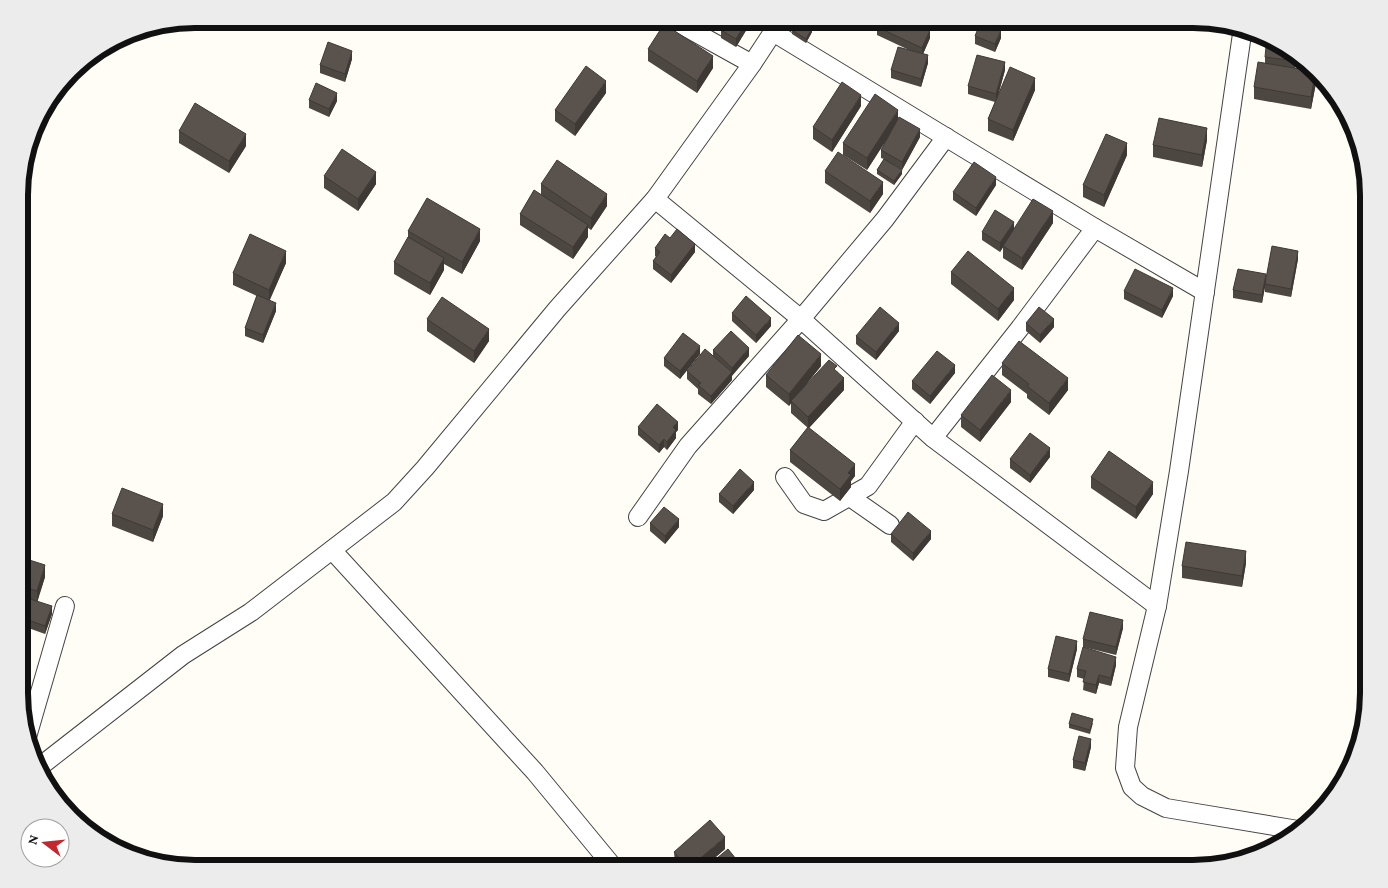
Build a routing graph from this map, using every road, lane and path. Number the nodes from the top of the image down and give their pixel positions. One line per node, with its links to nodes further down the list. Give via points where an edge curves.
1 (687, 28): 5 (street)
2 (775, 28): 5 (street)
3 (779, 28): 6 (street)
4 (1242, 35): 9 (street)
5 (752, 64): 7 (street)
6 (946, 137): 8 (street); 10 (street, via 885,219)
7 (656, 199): 10 (street); 17 (street, via 557,309 410,485 394,502)
8 (1095, 228): 9 (street); 12 (street)
9 (1205, 292): 19 (street)
10 (800, 319): 11 (street); 15 (street, via 688,446)
11 (915, 421): 12 (street); 14 (street, via 868,486)
12 (933, 438): 19 (street)
13 (785, 477): 14 (street, via 804,504 824,511)
14 (850, 497): 16 (street)
15 (638, 517)
16 (890, 525)
17 (332, 550): 21 (street, via 251,612 182,655); 23 (street, via 535,772)
18 (65, 606): 20 (street)
19 (1157, 606): 22 (street, via 1128,727 1125,768 1132,787 1166,808)
20 (31, 725)
21 (43, 764)
22 (1291, 829)
23 (608, 860)

